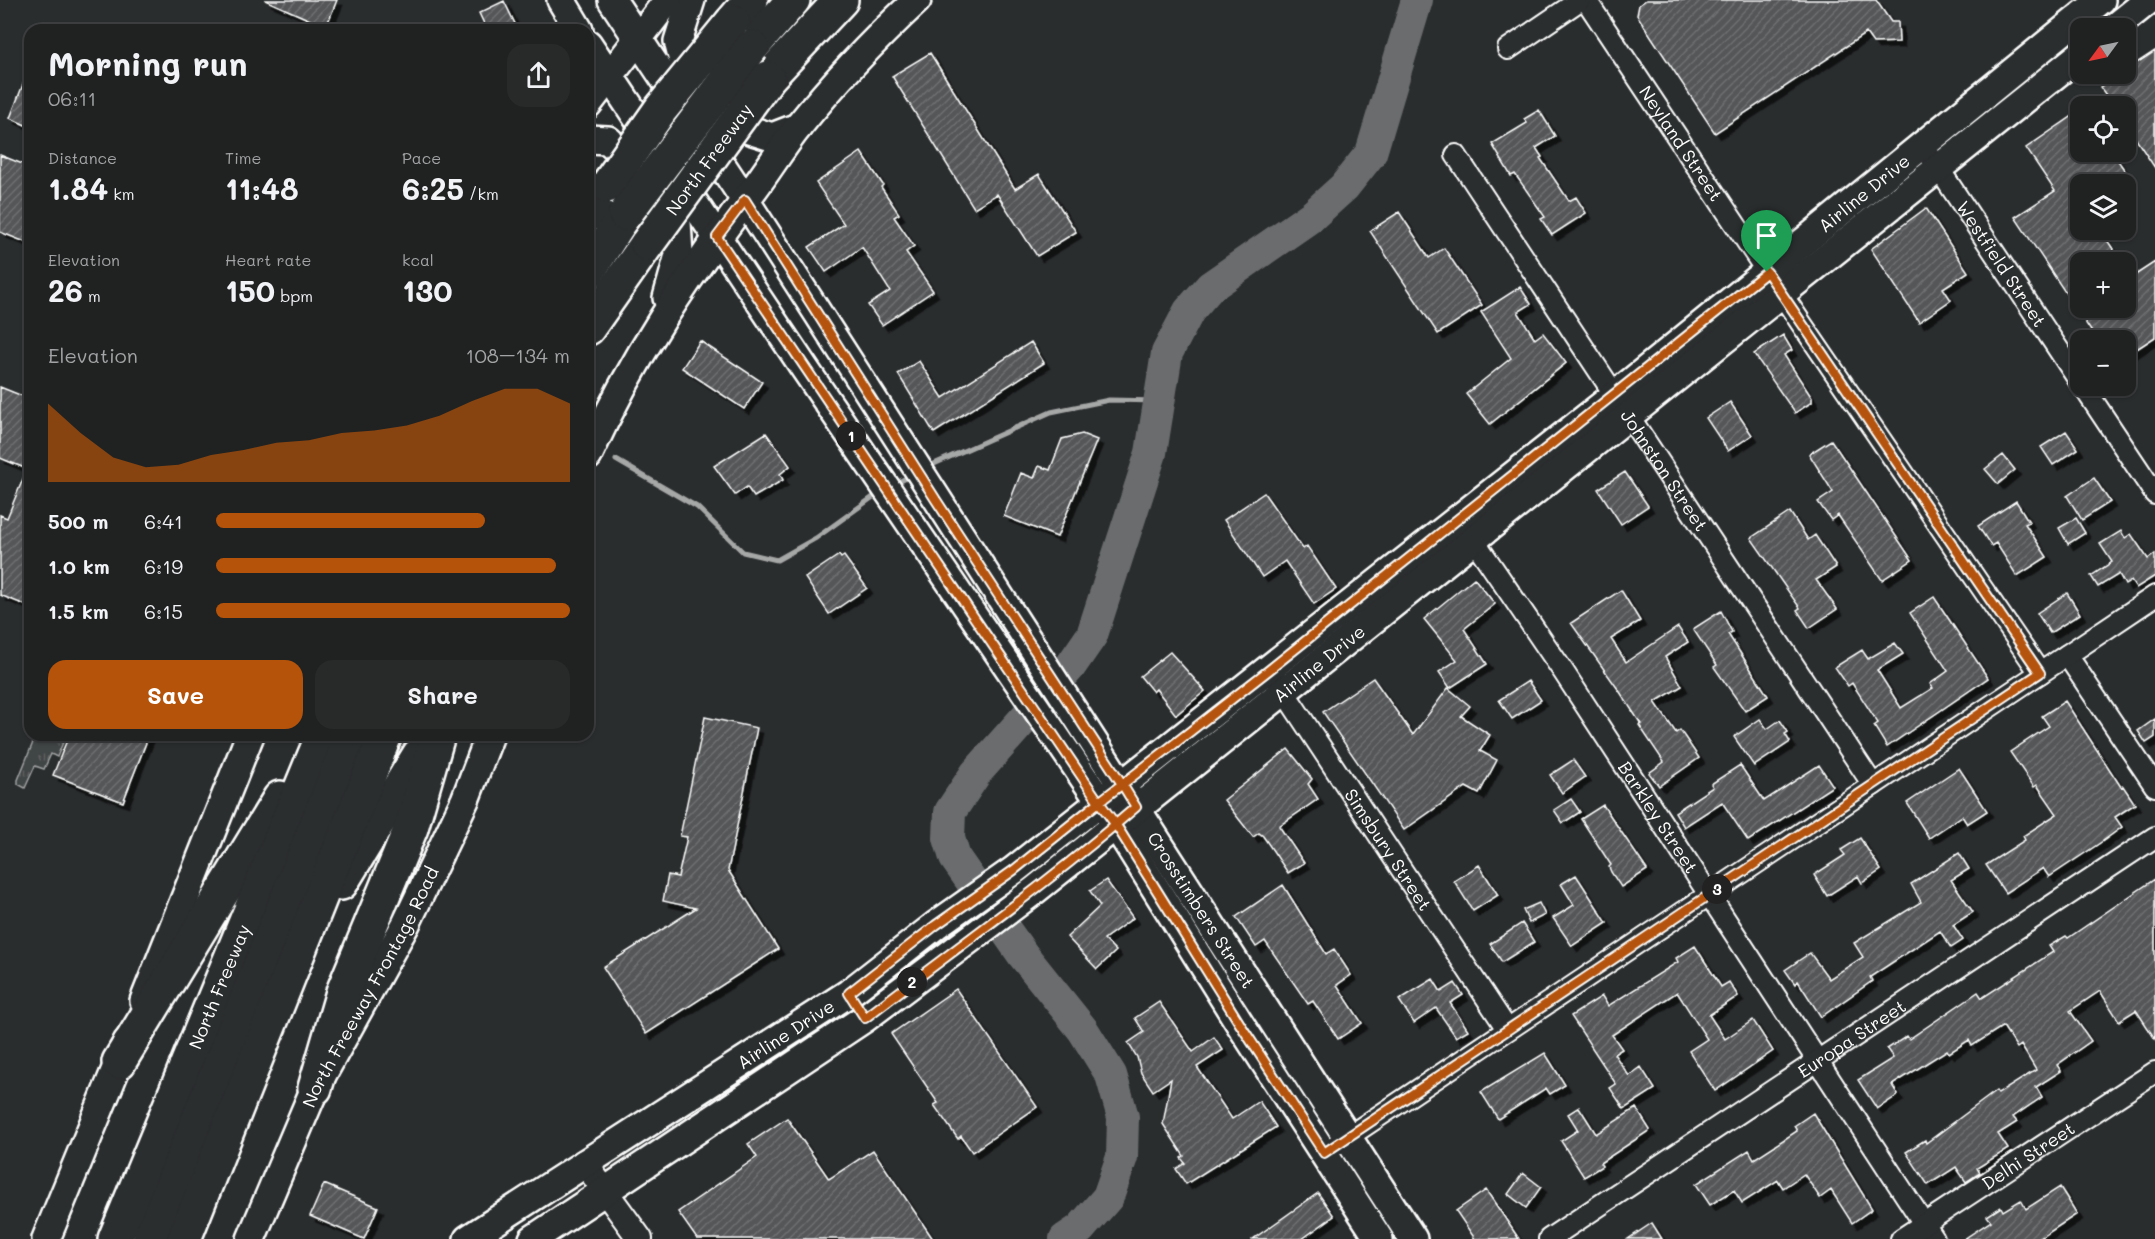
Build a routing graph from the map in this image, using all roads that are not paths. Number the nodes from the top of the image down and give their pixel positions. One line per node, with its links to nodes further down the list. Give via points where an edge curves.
1 (561, 0): 14 (main road)
2 (612, 0): 15 (main road, Crosstimbers Street)
3 (668, 0): 15 (main road)
4 (691, 0): 21 (main road, via 678,41 684,65 740,127 772,137)
5 (793, 0): 29 (highway, North Freeway, bridge, via 752,47 625,214)
6 (841, 0): 31 (highway, North Freeway, bridge, via 768,78)
7 (916, 0): 21 (main road)
8 (1580, 0): 16 (street)
9 (1586, 0): 30 (street, Neyland Street)
10 (2101, 0): 23 (main road, Airline Drive)
11 (2149, 0): 13 (main road)
12 (742, 10): 27 (highway, bridge, via 661,109)
13 (2126, 18)
14 (575, 24)
15 (637, 38): 19 (main road); 26 (main road, Crosstimbers Street)
16 (1508, 50)
17 (594, 54): 19 (main road, Crosstimbers Street)
18 (2070, 63): 25 (main road, Airline Drive)
19 (608, 76): 20 (main road); 28 (main road, Crosstimbers Street)
20 (594, 96)
21 (798, 127): 26 (main road)
22 (594, 139): 34 (main road, via 608,140 636,166 676,222 679,255)
23 (1923, 145): 25 (street, Westfield Street); 30 (main road, Airline Drive)
24 (1456, 155): 39 (street, Johnston Street)
25 (1939, 170): 32 (main road, Airline Drive); 36 (street, Westfield Street)
26 (745, 200): 28 (main road); 38 (main road, Crosstimbers Street)
27 (594, 206)
28 (717, 237): 34 (main road); 40 (main road, Crosstimbers Street)
29 (594, 263)
30 (1767, 272): 32 (street, Neyland Street); 39 (main road, Airline Drive)
31 (622, 277): 33 (highway, North Freeway); 35 (highway)
32 (1782, 295): 39 (main road, Airline Drive); 49 (street, Neyland Street)
33 (594, 318)
34 (661, 319): 41 (main road, via 616,395)
35 (594, 339)
36 (2070, 366)
37 (2090, 396): 42 (street, Westfield Street)
38 (873, 399): 40 (main road); 44 (main road, Crosstimbers Street)
39 (1621, 406): 43 (main road, Airline Drive); 60 (street, Johnston Street)
40 (839, 418): 45 (main road, Crosstimbers Street)
41 (594, 443)
42 (2155, 494)
43 (1465, 529): 48 (main road, Airline Drive); 50 (main road, Airline Drive); 66 (street, Barkley Street, via 1563,671)
44 (984, 574): 45 (main road); 59 (main road, Crosstimbers Street)
45 (958, 593): 62 (main road, Crosstimbers Street)
46 (2155, 596): 47 (street)
47 (2067, 655): 49 (street); 61 (street)
48 (1269, 670): 50 (street, Simsbury Street); 59 (main road, Airline Drive)
49 (2040, 673): 60 (street)
50 (1285, 692): 63 (main road, Airline Drive); 72 (street, Simsbury Street)
51 (248, 741): 73 (main road)
52 (314, 741): 73 (highway)
53 (321, 741): 83 (highway, North Freeway)
54 (350, 741): 84 (highway, North Freeway)
55 (383, 741): 67 (highway)
56 (428, 741): 67 (highway)
57 (436, 741): 76 (highway, via 411,828 343,992)
58 (488, 741): 76 (main road, North Freeway Frontage Road, via 465,800 406,924)
59 (1122, 784): 62 (main road, Airline Drive); 63 (main road, Crosstimbers Street)
60 (1873, 785): 66 (street)
61 (2155, 786)
62 (1099, 802): 64 (main road, Crosstimbers Street); 68 (main road, Airline Drive)
63 (1136, 807): 64 (main road, Airline Drive); 69 (main road, Crosstimbers Street)
64 (1116, 825): 70 (main road, Airline Drive); 71 (main road, Crosstimbers Street)
65 (2155, 837): 74 (street, Europa Street)
66 (1708, 895): 72 (street); 74 (street, Barkley Street)
67 (297, 953): 85 (highway)
68 (849, 993): 70 (main road); 79 (main road, Airline Drive)
69 (1263, 1008): 71 (main road); 77 (main road, Crosstimbers Street)
70 (865, 1018): 80 (main road, Airline Drive)
71 (1240, 1024): 78 (main road, Crosstimbers Street)
72 (1507, 1029): 77 (street)
73 (119, 1062): 82 (main road)
74 (1818, 1063): 81 (street, Barkley Street); 92 (street, Europa Street)
75 (2155, 1072): 81 (street, Delhi Street)
76 (315, 1088): 86 (main road, North Freeway Frontage Road)
77 (1347, 1137): 78 (street); 91 (main road, Crosstimbers Street)
78 (1324, 1153): 90 (main road, Crosstimbers Street)
79 (584, 1162): 80 (street); 87 (main road, Airline Drive)
80 (606, 1191): 88 (main road, Airline Drive); 89 (street)
81 (1929, 1231): 93 (street, Delhi Street)
82 (46, 1239)
83 (115, 1239)
84 (150, 1239)
85 (184, 1239)
86 (251, 1239)
87 (468, 1239)
88 (533, 1239)
89 (640, 1239)
90 (1379, 1239)
91 (1413, 1239)
92 (1549, 1239)
93 (1901, 1239)

